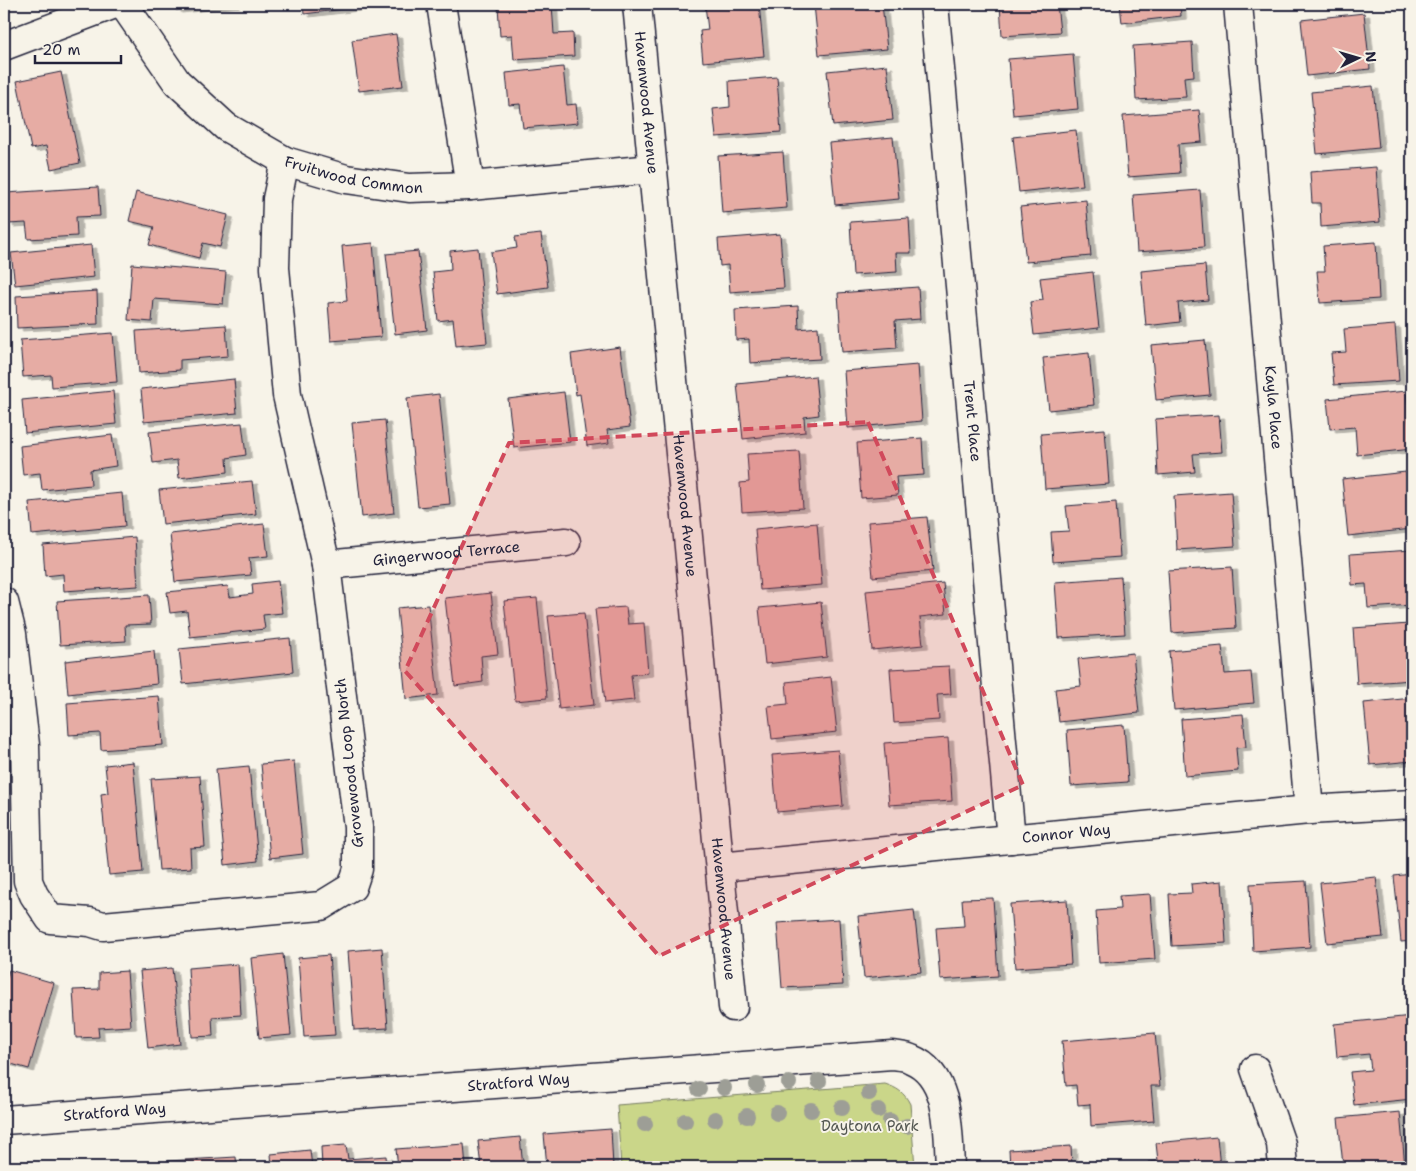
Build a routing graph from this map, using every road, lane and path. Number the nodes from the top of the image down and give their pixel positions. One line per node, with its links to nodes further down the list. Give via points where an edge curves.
1 (115, 4): 7 (street)
2 (123, 4): 8 (street, Fruitwood Common, via 177,82 226,127)
3 (441, 4): 10 (street)
4 (637, 4): 9 (street, Havenwood Avenue)
5 (934, 4): 16 (street, Trent Place)
6 (1238, 4): 15 (street, Kayla Place)
7 (4, 46)
8 (285, 161): 10 (street, Fruitwood Common, via 346,179 409,188); 12 (street, Grovewood Loop North, via 277,199 276,268 287,395)
9 (653, 169): 10 (street, Fruitwood Common); 17 (street, Havenwood Avenue)
10 (470, 186)
11 (566, 542): 12 (street, Gingerwood Terrace)
12 (326, 565): 13 (street, Grovewood Loop North, via 358,827 358,869 352,887 321,906 103,926 50,919 28,881 25,745 12,634)
13 (4, 602)
14 (1412, 804): 15 (street, Connor Way)
15 (1309, 810): 16 (street, Connor Way)
16 (1012, 839): 17 (street, Connor Way)
17 (720, 867): 18 (street, Havenwood Avenue)
18 (733, 1008)
19 (1255, 1069): 22 (street, via 1281,1144)
20 (4, 1120): 21 (street, Stratford Way, via 892,1054 925,1067 935,1080 944,1102)
21 (950, 1167)
22 (1283, 1167)

